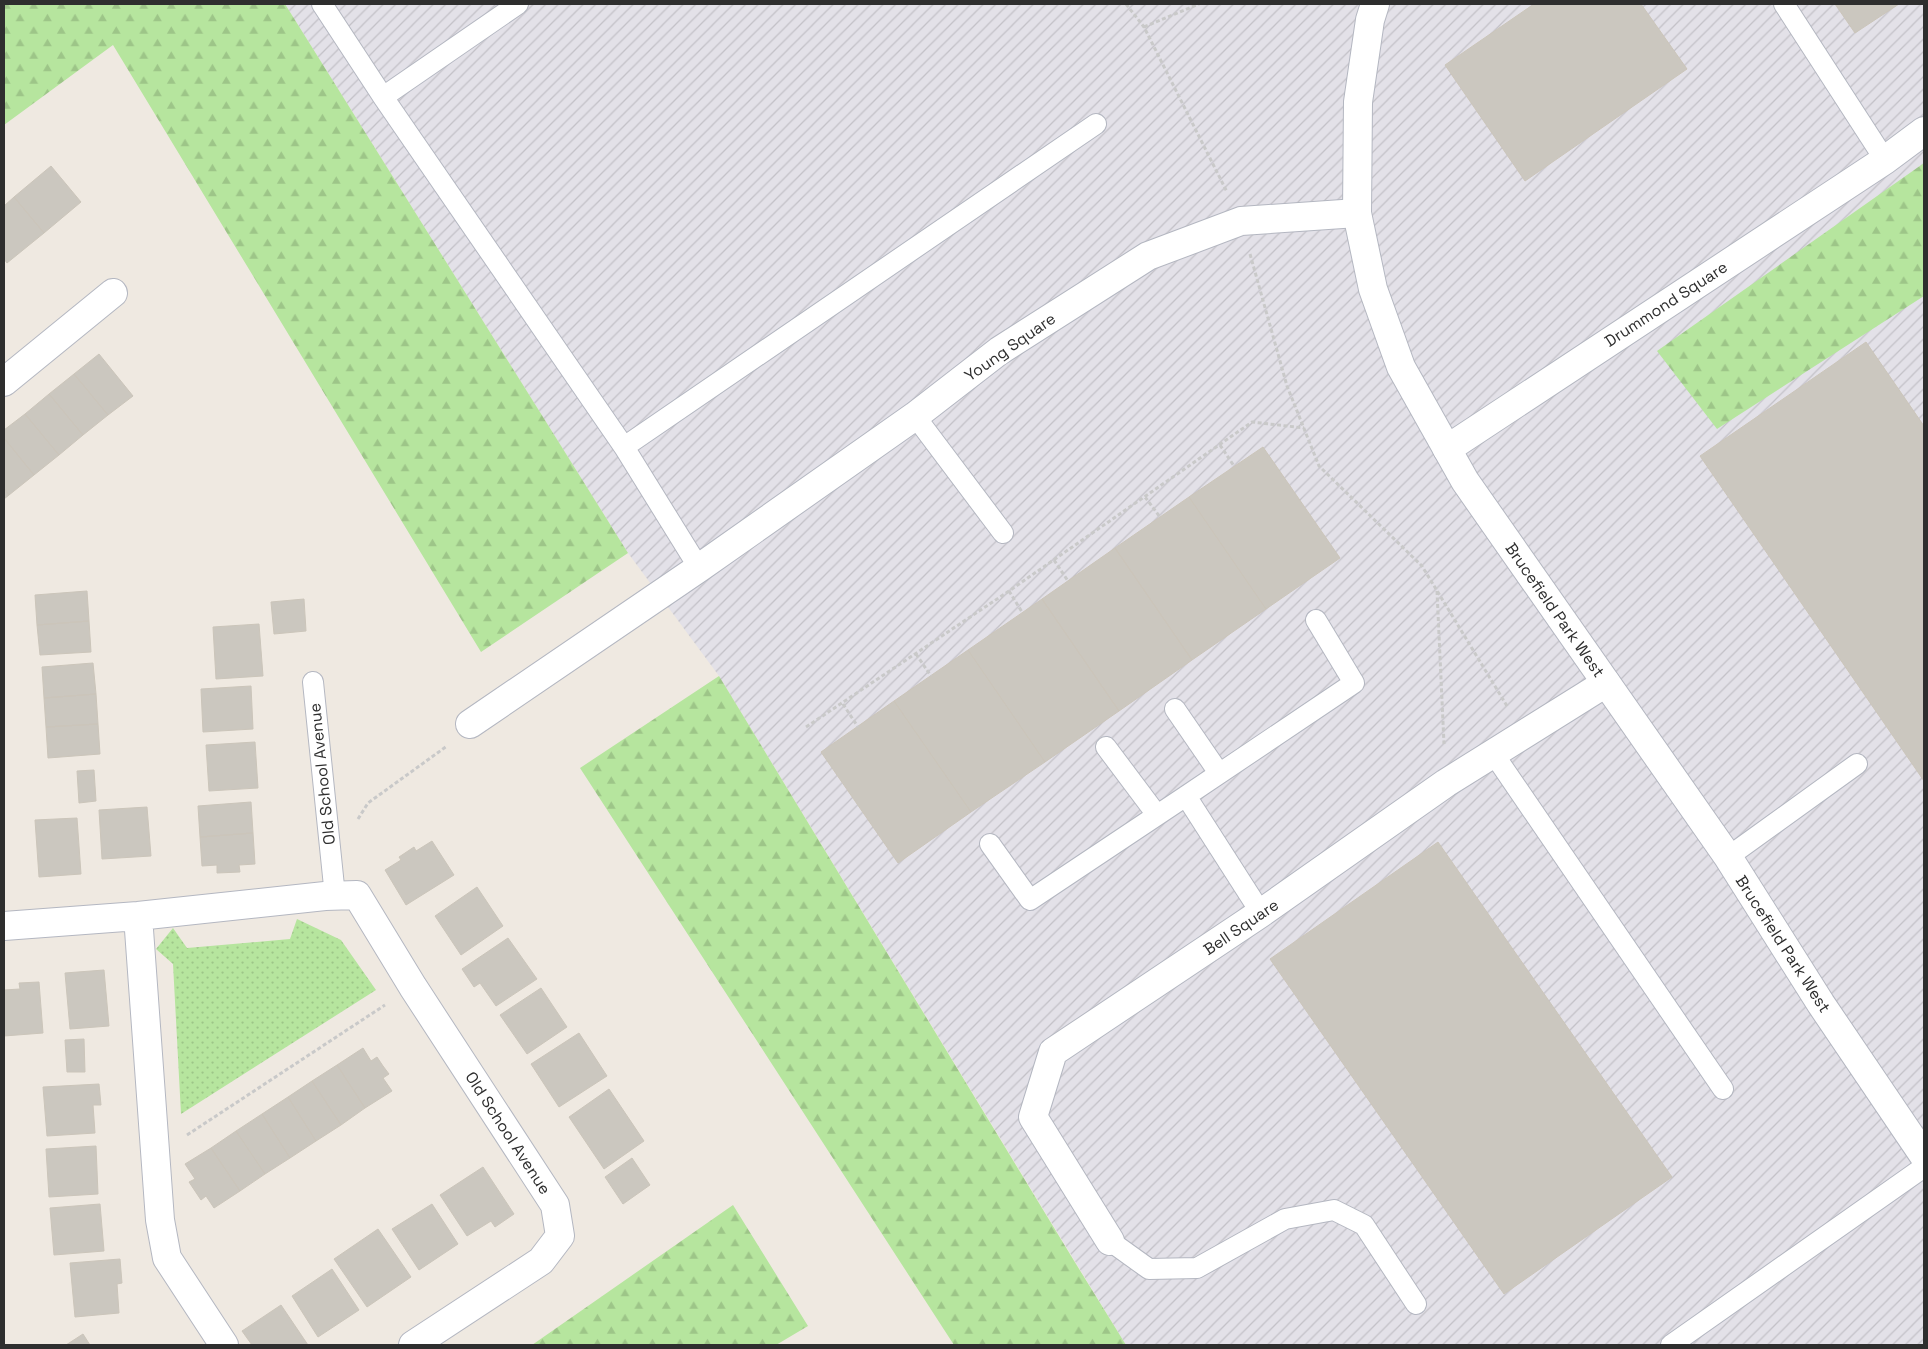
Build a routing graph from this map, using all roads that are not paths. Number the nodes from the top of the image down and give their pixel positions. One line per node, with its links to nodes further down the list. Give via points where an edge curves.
1 (322, 4): 5 (lane)
2 (518, 4): 5 (lane)
3 (1375, 4): 9 (street, Brucefield Park West, via 1358,102)
4 (1784, 4): 8 (lane)
5 (383, 97): 13 (lane)
6 (1096, 124): 13 (lane)
7 (1924, 132): 8 (street, Drummond Square)
8 (1885, 160): 14 (street, Drummond Square)
9 (1357, 213): 12 (street, Young Square, via 1241,221 1148,256 999,351); 14 (street, Brucefield Park West, via 1373,289 1401,367)
10 (113, 293): 11 (street)
11 (4, 382)
12 (915, 416): 15 (lane); 16 (street, Young Square)
13 (624, 446): 16 (lane)
14 (1447, 449): 19 (street, Brucefield Park West, via 1465,481)
15 (1003, 533)
16 (699, 568): 21 (street, Young Square)
17 (1316, 620): 25 (lane, via 1354,683)
18 (313, 682): 30 (lane, Old School Avenue)
19 (1606, 683): 23 (street, Bell Square); 29 (street, Brucefield Park West)
20 (1175, 709): 25 (lane)
21 (470, 724)
22 (1106, 747): 27 (lane)
23 (1493, 753): 31 (street, Bell Square); 34 (lane)
24 (1857, 764): 29 (lane)
25 (1219, 773): 26 (lane)
26 (1186, 796): 27 (lane); 31 (lane)
27 (1158, 815): 28 (lane, via 1030,900)
28 (990, 844)
29 (1728, 857): 35 (street, Brucefield Park West, via 1821,1004)
30 (335, 896): 32 (street, Old School Avenue); 39 (street, Old School Avenue, via 357,895 555,1205 560,1236 541,1261)
31 (1261, 913): 36 (street, Bell Square, via 1053,1052 1033,1117)
32 (138, 916): 33 (street, Old School Avenue); 38 (street, via 160,1220 167,1258)
33 (4, 926)
34 (1723, 1088)
35 (1922, 1151): 40 (lane)
36 (1110, 1241): 37 (lane, via 1149,1269 1197,1268 1285,1219 1334,1210 1364,1225)
37 (1416, 1304)
38 (224, 1345)
39 (413, 1345)
40 (1671, 1345)

